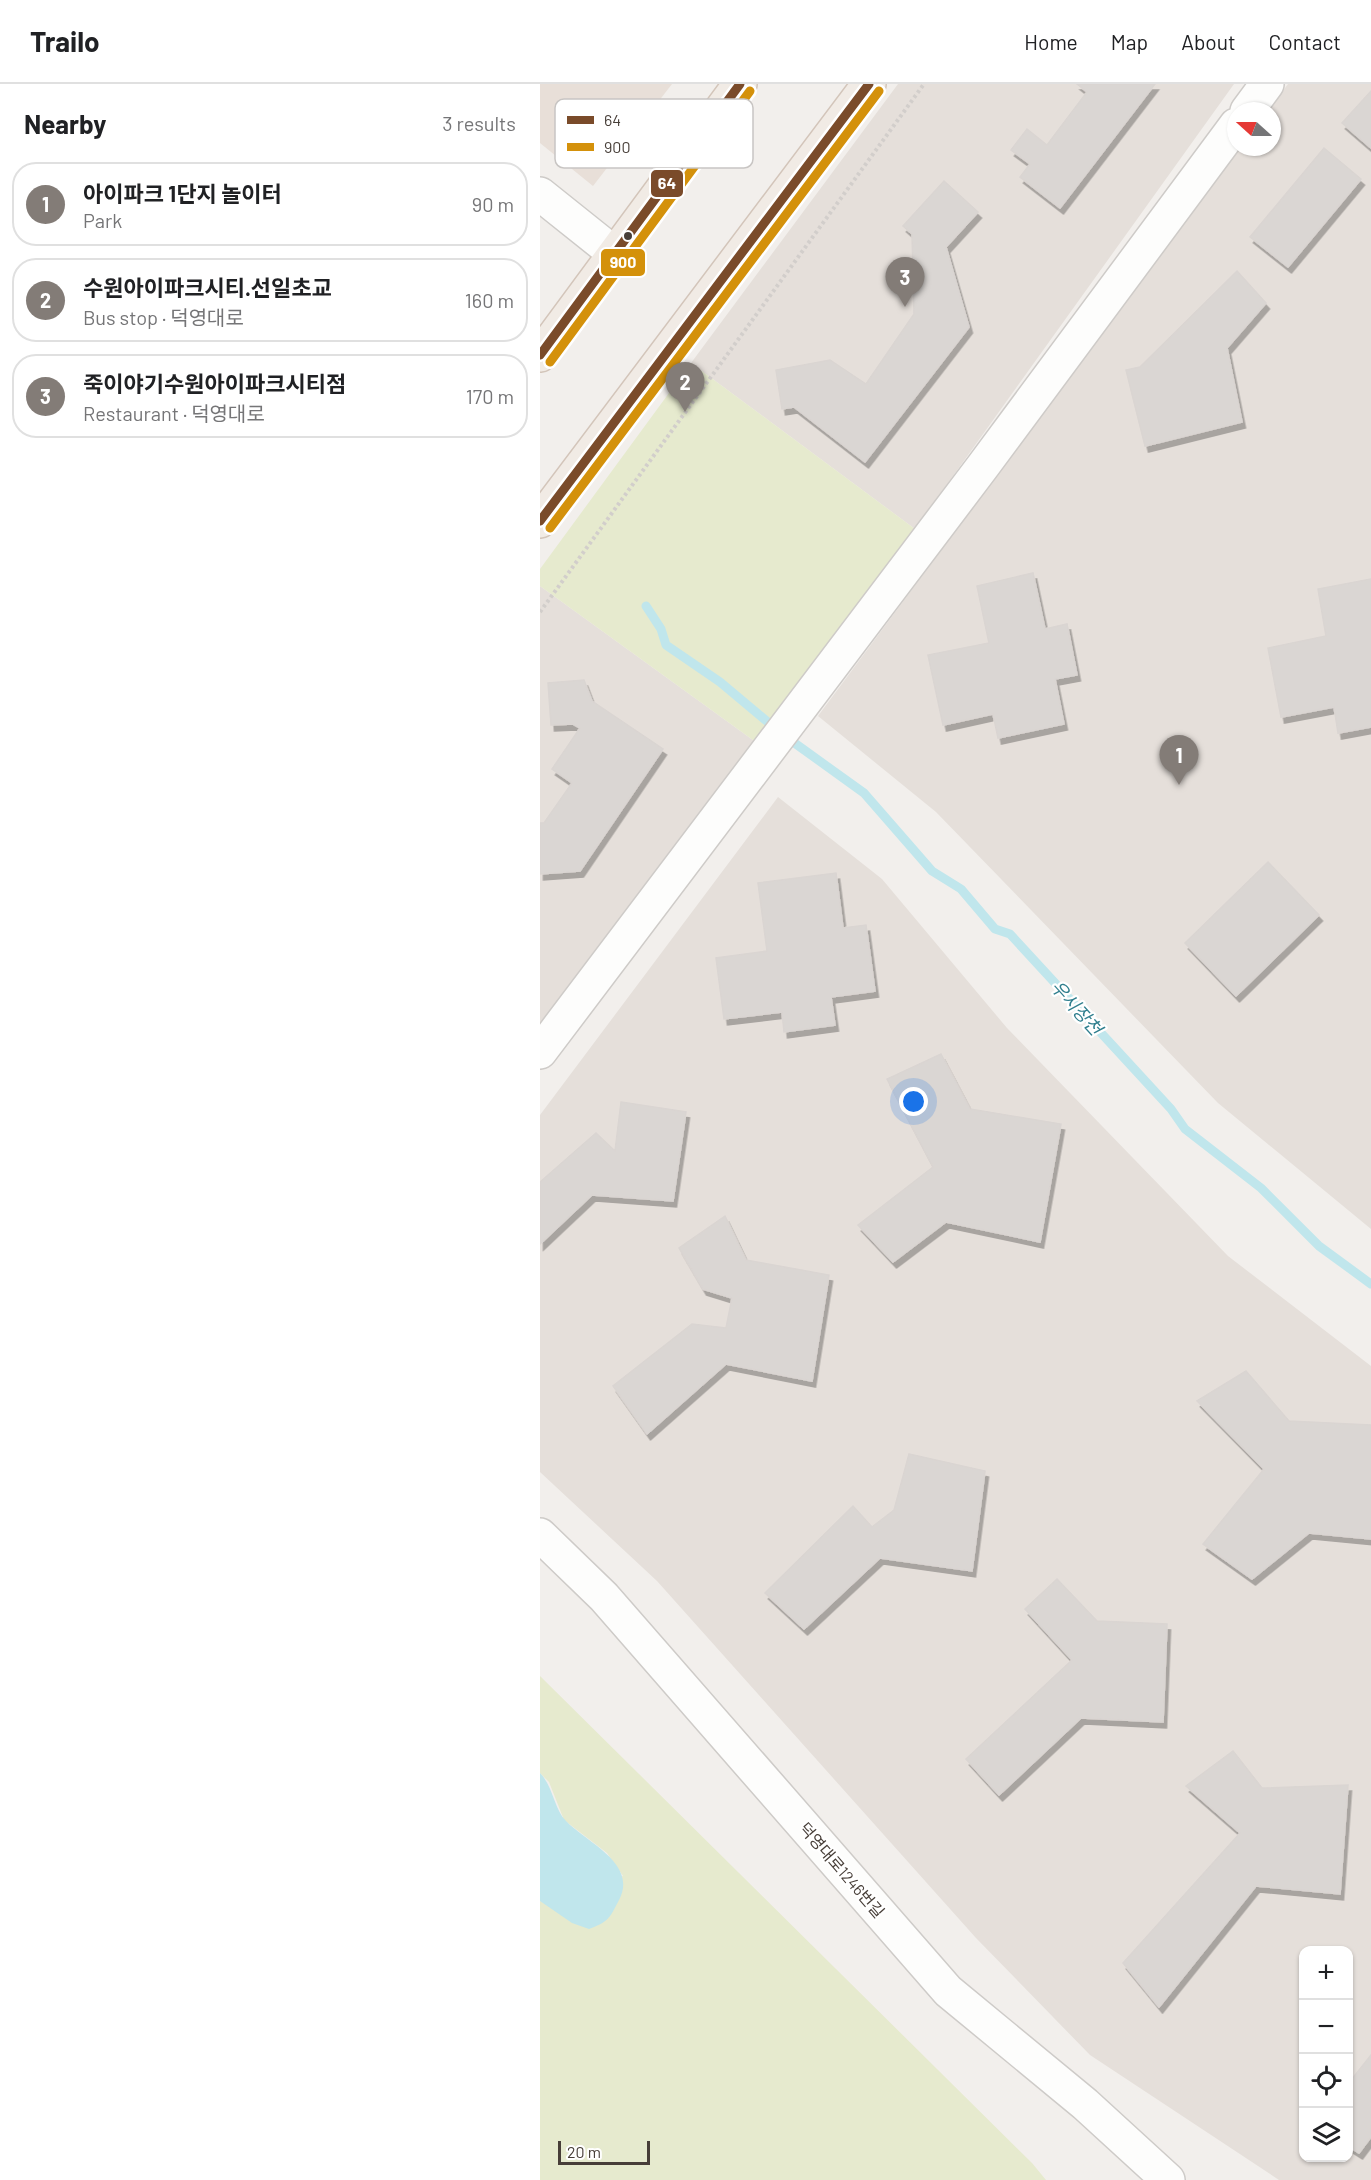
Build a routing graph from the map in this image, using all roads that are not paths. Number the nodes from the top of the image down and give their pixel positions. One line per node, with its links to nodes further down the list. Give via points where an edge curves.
1 (740, 84): 4 (main road)
2 (869, 84): 11 (main road)
3 (1267, 84): 5 (street)
4 (729, 99)
5 (1254, 102)
6 (1227, 137): 12 (street)
7 (678, 168): 9 (main road)
8 (540, 195): 9 (street)
9 (615, 254): 10 (main road)
10 (540, 355)
11 (540, 521)
12 (540, 1052)
13 (540, 1535): 14 (street, 덕영대로1246번길, via 604,1597 948,1991 1085,2104)
14 (1168, 2180)

